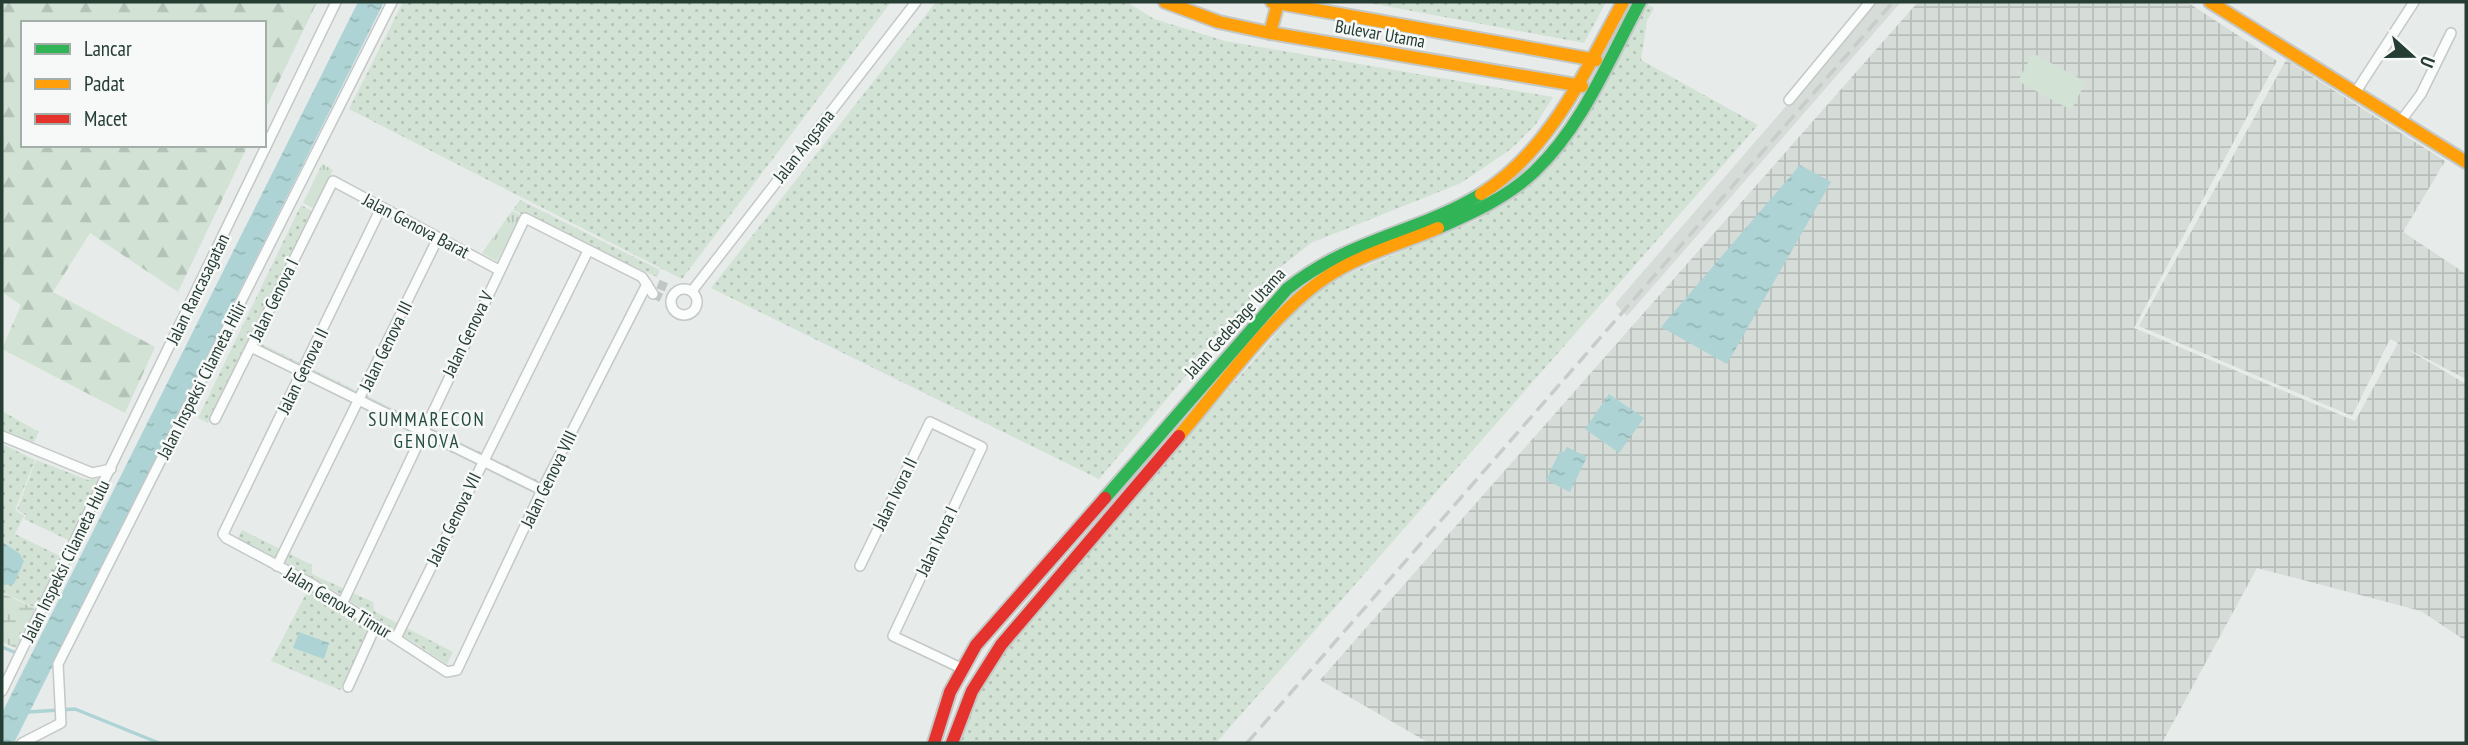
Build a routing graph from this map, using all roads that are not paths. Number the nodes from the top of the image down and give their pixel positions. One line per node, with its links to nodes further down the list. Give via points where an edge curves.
1 (336, 2): 45 (street, Jalan Rancasagatan)
2 (392, 2): 59 (street, Jalan Inspeksi Cilameta Hilir, via 58,664 62,721)
3 (916, 2): 32 (street, Jalan Angsana)
4 (1165, 2): 12 (street, Bulevar Utama, via 1219,22)
5 (1275, 2): 12 (street); 14 (street, Bulevar Utama)
6 (1623, 2): 14 (street, Jalan Gedebage Utama)
7 (1640, 2): 15 (street, Jalan Gedebage Utama)
8 (1870, 2): 19 (street)
9 (2210, 2): 11 (street)
10 (2414, 2): 18 (street)
11 (2229, 7): 18 (street)
12 (1270, 33): 16 (street, Bulevar Utama)
13 (2451, 33): 20 (street, via 2421,94)
14 (1591, 59): 15 (street, Bulevar Utama); 16 (street, Jalan Gedebage Utama)
15 (1607, 62): 17 (street, Jalan Gedebage Utama)
16 (1574, 85): 17 (street, Bulevar Utama); 31 (street, Jalan Gedebage Utama, via 1549,132 1497,183 1471,200 1322,261)
17 (1592, 88): 35 (street, Jalan Gedebage Utama, via 1563,139 1535,172 1503,196 1447,227 1332,273)
18 (2355, 93): 20 (street)
19 (1788, 100)
20 (2400, 122): 21 (street)
21 (2466, 162)
22 (333, 181): 23 (street, Jalan Genova Barat); 37 (street, Jalan Genova I)
23 (381, 208): 24 (street, Jalan Genova Barat); 38 (street, Jalan Genova II)
24 (438, 239): 26 (street, Jalan Genova Barat); 39 (street, Jalan Genova III)
25 (588, 251): 26 (street, Jalan Genova V, via 525,218); 27 (street); 44 (street, Jalan Genova VII)
26 (499, 270): 42 (street, Jalan Genova V)
27 (644, 280): 28 (street); 33 (street); 46 (street, Jalan Genova VIII)
28 (658, 284)
29 (668, 288): 30 (street)
30 (679, 289): 32 (street); 36 (street)
31 (1287, 289): 35 (street); 50 (street, Jalan Gedebage Utama)
32 (692, 291): 36 (street, via 697,303 693,311 681,315)
33 (653, 294)
34 (664, 299): 36 (street)
35 (1300, 299): 51 (street, Jalan Gedebage Utama)
36 (671, 307)
37 (251, 347): 38 (street); 40 (street, Jalan Genova I)
38 (303, 374): 39 (street); 47 (street, Jalan Genova II)
39 (359, 401): 42 (street); 48 (street, Jalan Genova III)
40 (215, 419)
41 (930, 422): 49 (street, Jalan Ivora II); 55 (street, Jalan Ivora I, via 982,447 893,636)
42 (421, 433): 44 (street); 52 (street, Jalan Genova V)
43 (2, 436): 45 (street, via 92,473)
44 (481, 462): 46 (street); 54 (street, Jalan Genova VII)
45 (111, 470): 58 (street, Jalan Inspeksi Cilameta Hulu)
46 (542, 490): 56 (street, Jalan Genova VIII)
47 (223, 534): 48 (street, Jalan Genova Timur)
48 (277, 566): 52 (street, Jalan Genova Timur)
49 (860, 566)
50 (1036, 578): 51 (street); 55 (street, Jalan Gedebage Utama)
51 (1049, 588): 61 (street, Jalan Gedebage Utama, via 982,671)
52 (342, 604): 53 (street, Jalan Genova Timur)
53 (376, 625): 54 (street, Jalan Genova Timur); 57 (street)
54 (396, 638): 56 (street, Jalan Genova Timur)
55 (961, 668): 60 (street, Jalan Gedebage Utama)
56 (452, 673)
57 (348, 687)
58 (2, 691)
59 (22, 743)
60 (934, 743)
61 (951, 743)

